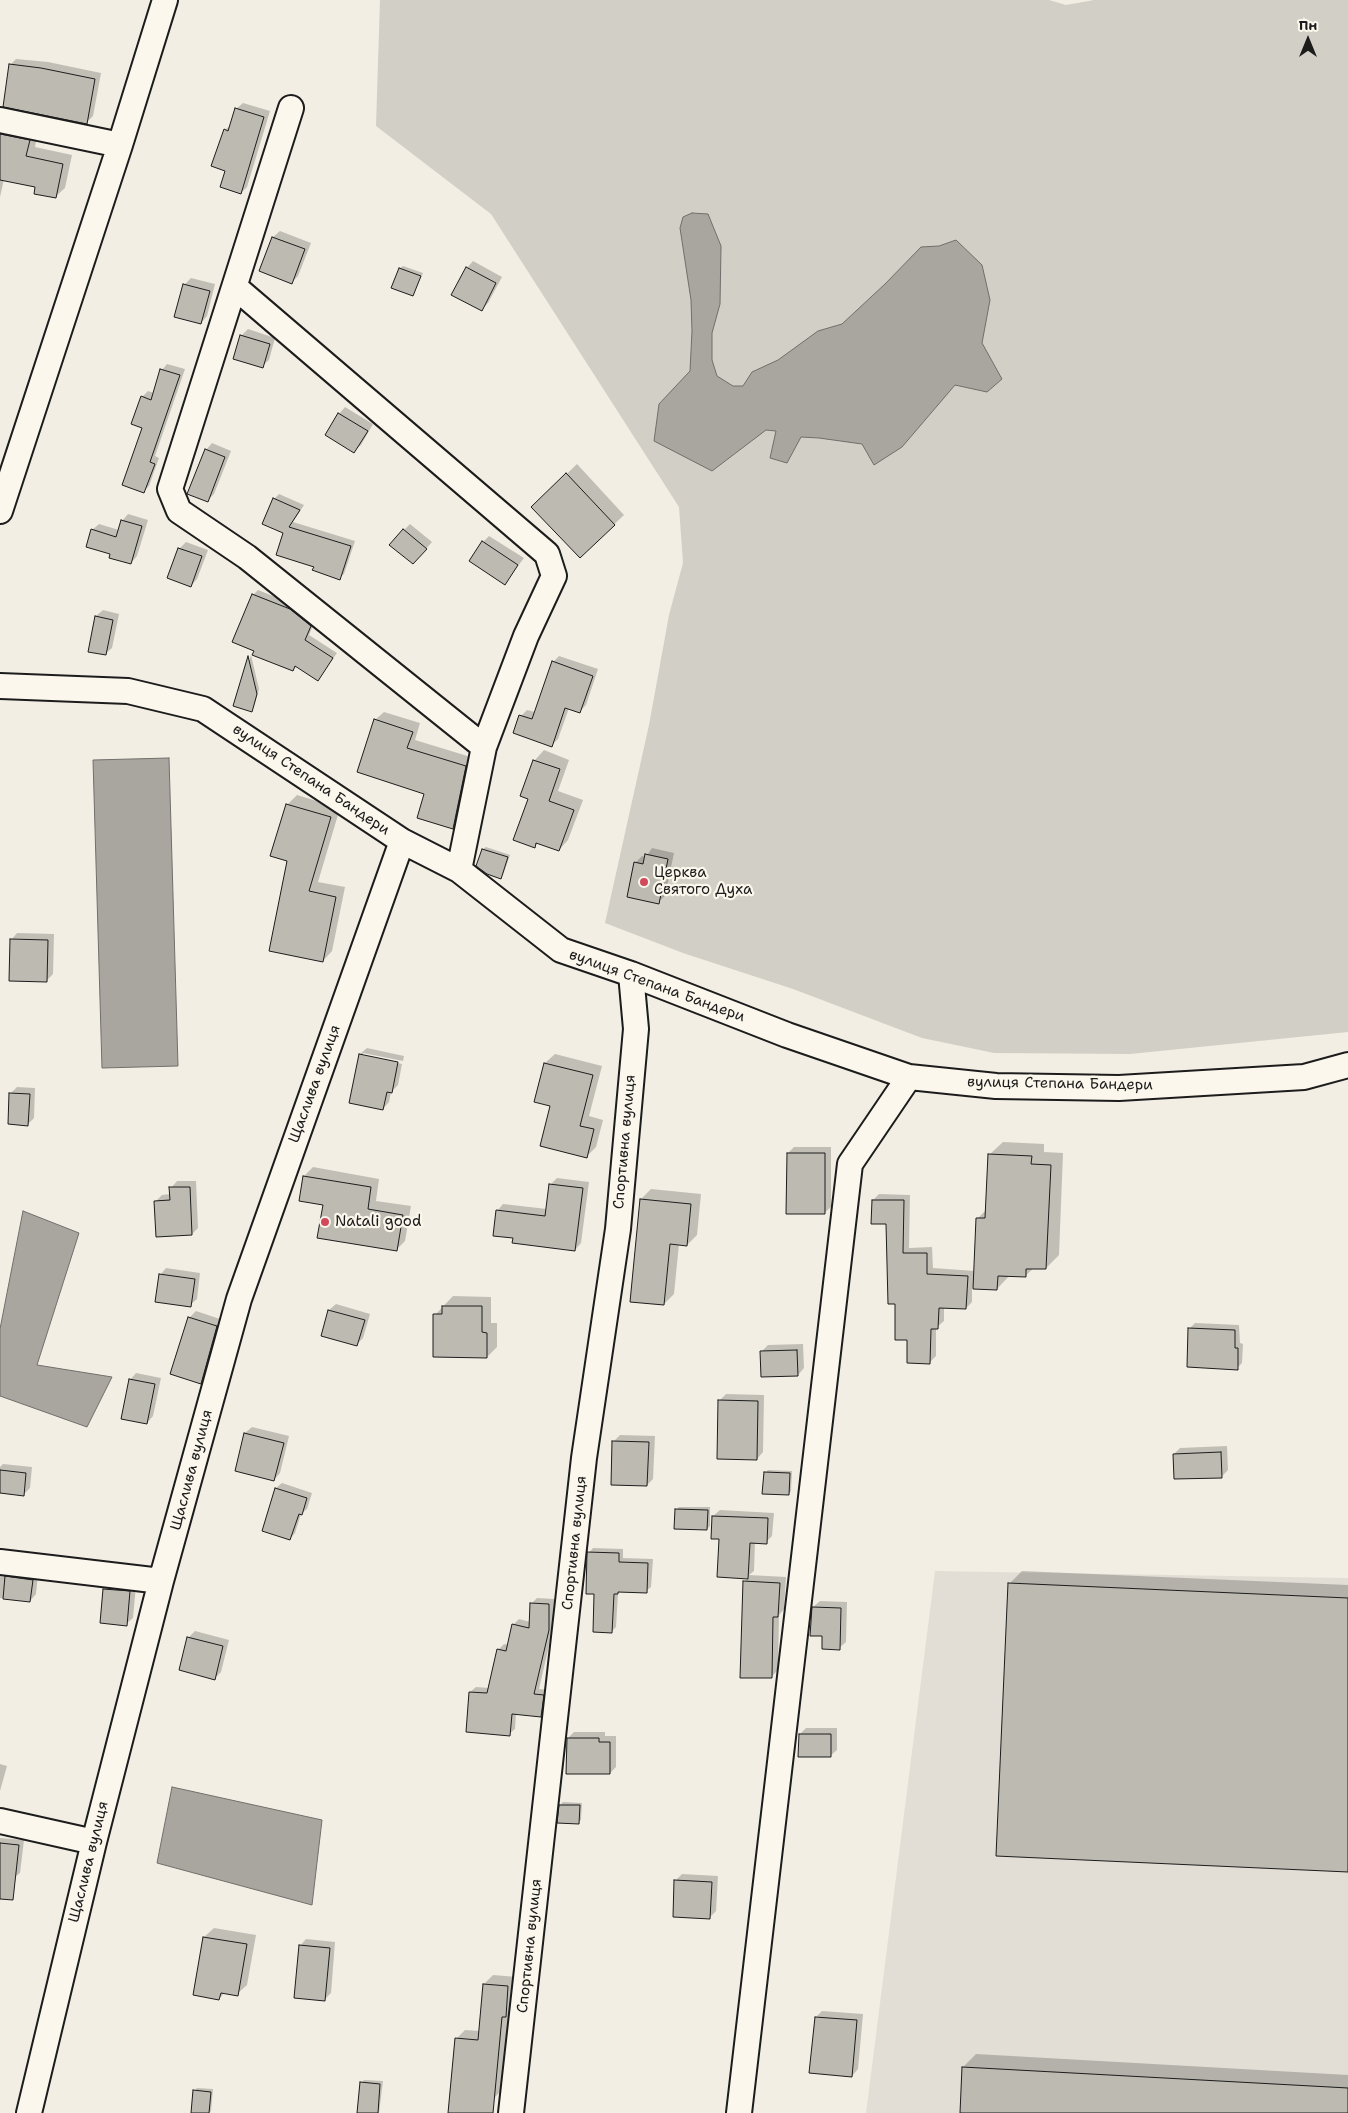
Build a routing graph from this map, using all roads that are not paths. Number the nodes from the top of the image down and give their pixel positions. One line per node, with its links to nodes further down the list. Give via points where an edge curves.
1 (164, 0): 4 (street)
2 (291, 108): 5 (street)
3 (0, 120): 4 (street)
4 (120, 145): 6 (street)
5 (235, 287): 8 (street, via 547,554 554,576 526,636); 8 (street, via 170,488 179,511 247,557)
6 (0, 511)
7 (0, 686): 9 (street, вулиця Степана Бандери, via 128,691 203,709)
8 (484, 747): 10 (street)
9 (402, 841): 10 (street, вулиця Степана Бандери); 15 (street, Щаслива вулиця, via 239,1298)
10 (459, 870): 11 (street, вулиця Степана Бандери, via 561,950)
11 (631, 974): 13 (street, вулиця Степана Бандери); 19 (street, Спортивна вулиця, via 636,1029 618,1229 584,1458)
12 (1348, 1065): 13 (street, вулиця Степана Бандери, via 1304,1077 1119,1088 996,1086)
13 (909, 1077): 20 (street, via 850,1164)
14 (0, 1562): 15 (street)
15 (161, 1581): 17 (street, Щаслива вулиця)
16 (0, 1821): 17 (street)
17 (94, 1842): 18 (street, Щаслива вулиця)
18 (29, 2113)
19 (511, 2113)
20 (739, 2113)

